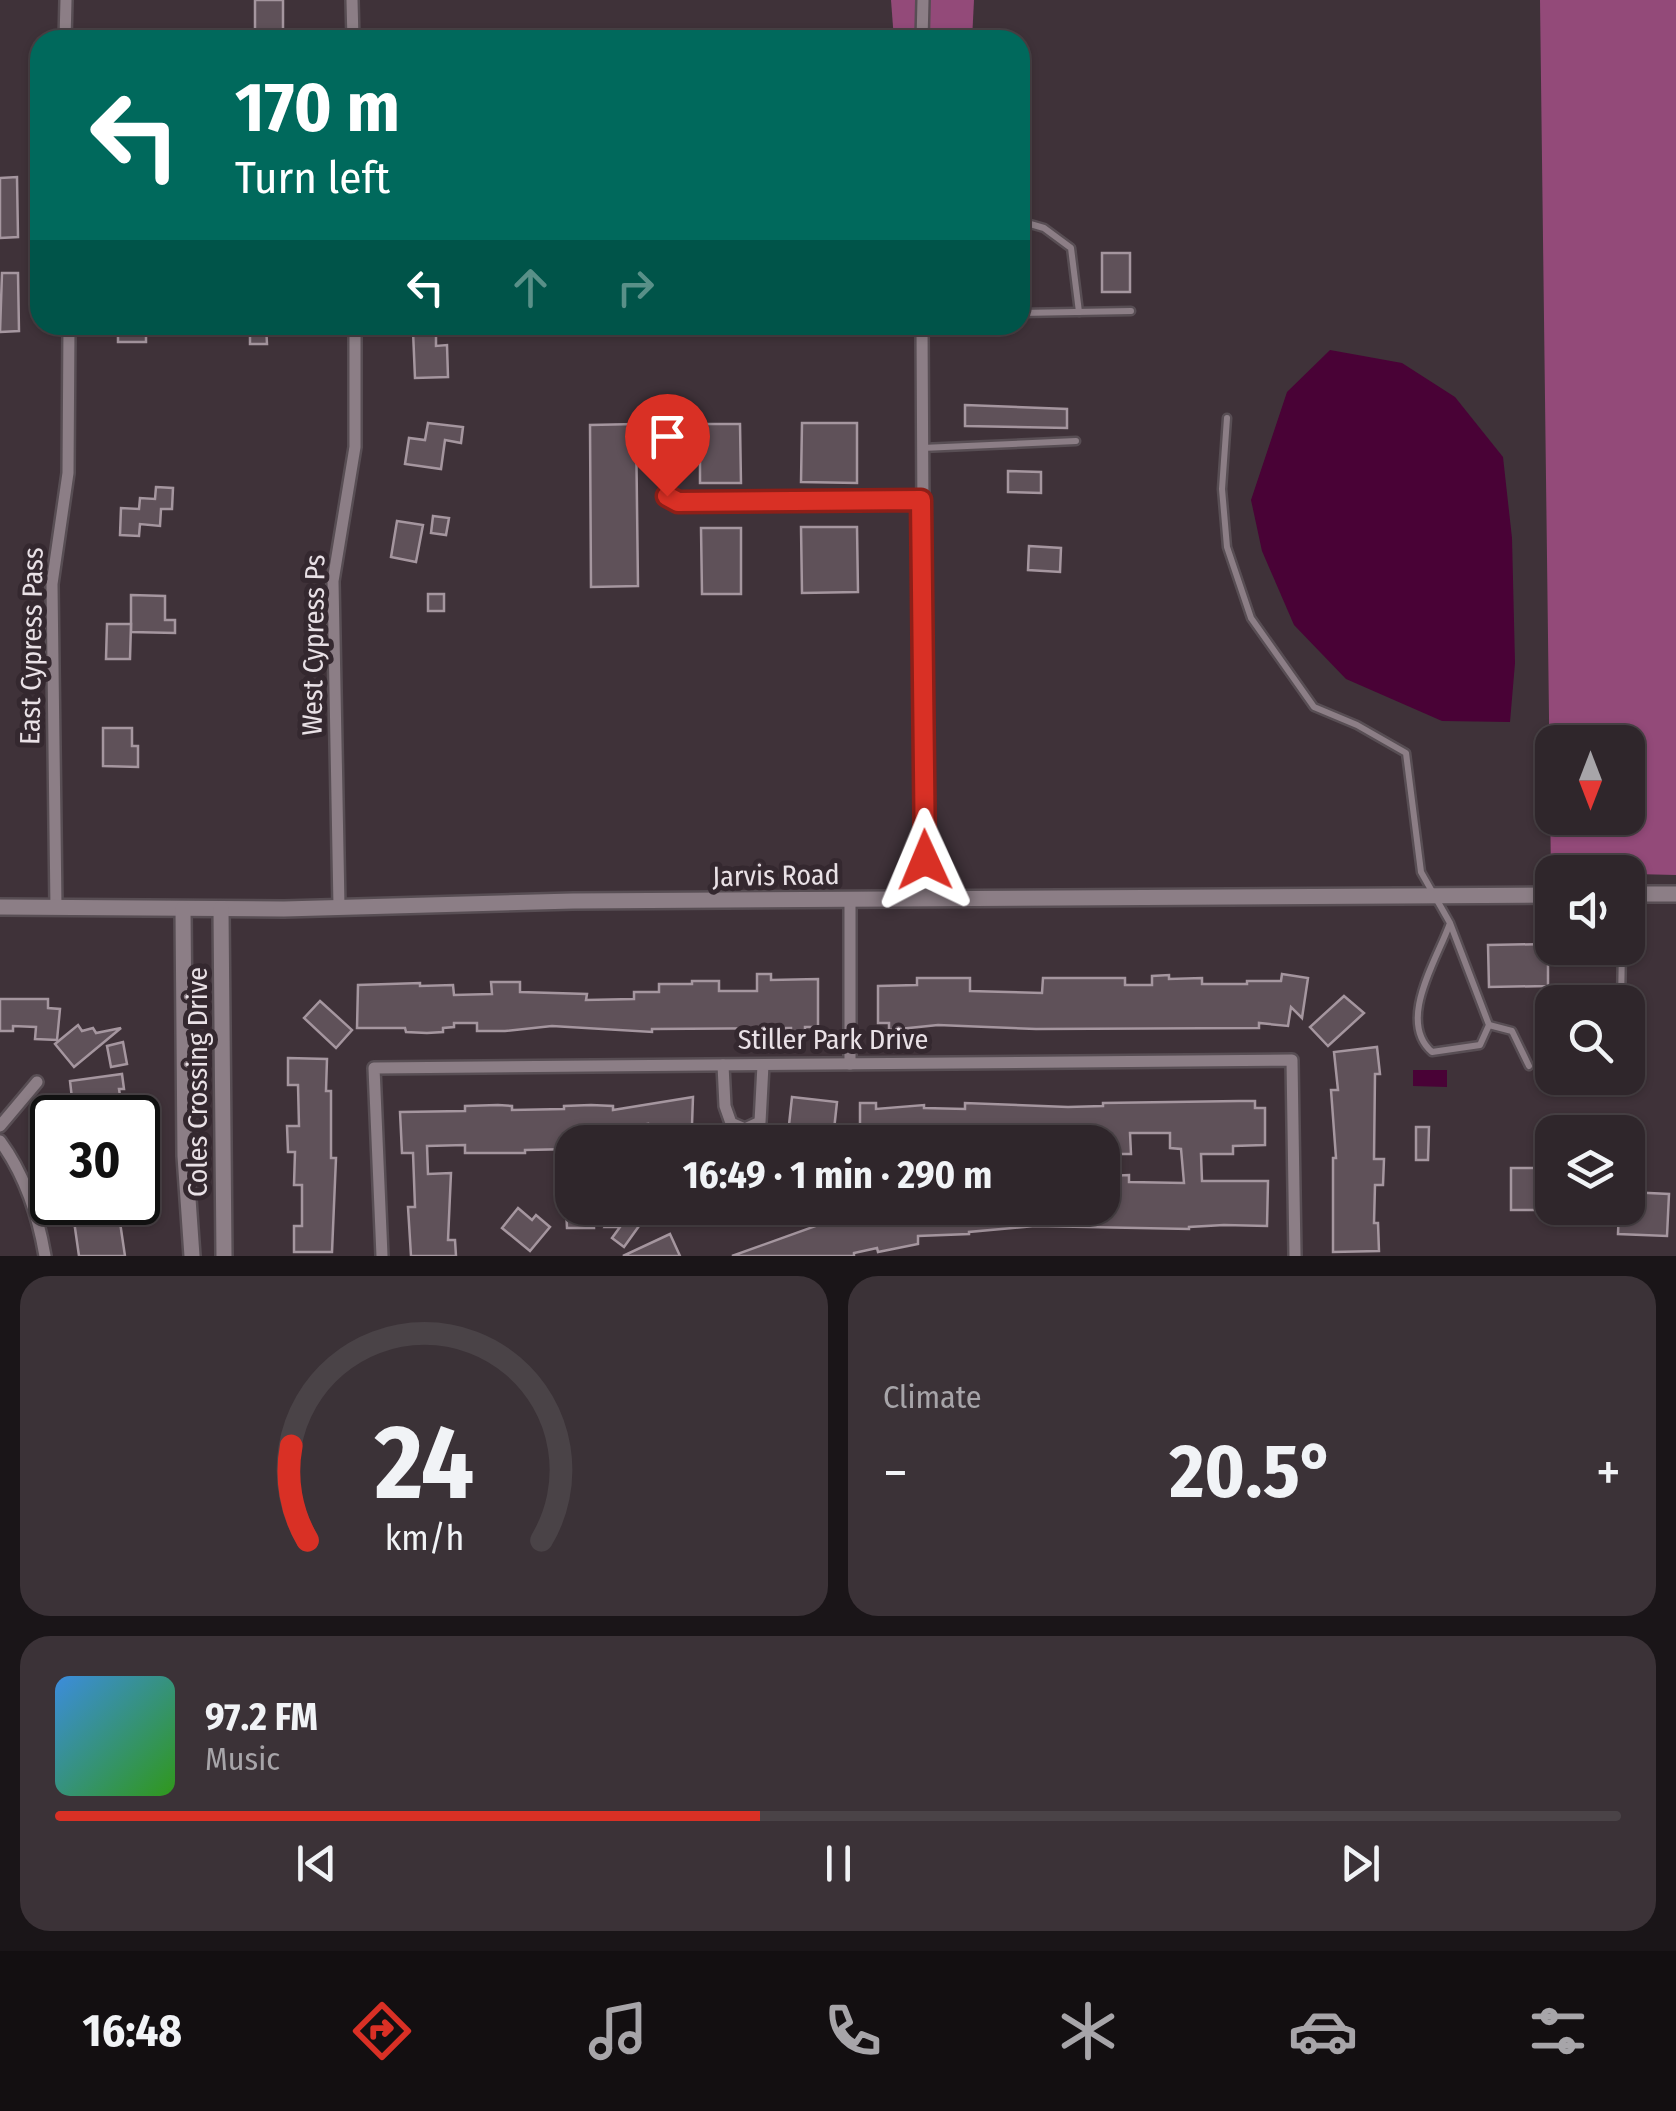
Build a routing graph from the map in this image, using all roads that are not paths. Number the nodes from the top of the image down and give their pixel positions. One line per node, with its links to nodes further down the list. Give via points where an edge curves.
1 (66, 0): 4 (street)
2 (352, 0): 5 (street)
3 (923, 0): 6 (street)
4 (66, 30)
5 (353, 30)
6 (922, 30)
7 (1030, 224): 9 (lane, via 1071,248)
8 (1131, 311): 9 (lane)
9 (1079, 312): 10 (lane)
10 (1030, 314)
11 (69, 335): 27 (street, East Cypress Pass, via 68,473 52,584)
12 (354, 335): 26 (street, West Cypress Ps, via 356,447 332,581)
13 (922, 335): 17 (street)
14 (1227, 418): 22 (lane, via 1226,547 1251,618 1314,706 1406,753 1421,872)
15 (667, 438): 18 (lane, via 667,496 678,502)
16 (1076, 441): 17 (lane)
17 (920, 448): 18 (street)
18 (921, 500): 23 (street)
19 (1645, 894): 20 (street)
20 (1676, 894)
21 (1535, 895): 22 (street, Jarvis Road)
22 (1436, 896): 23 (street, Jarvis Road); 30 (lane)
23 (925, 898): 24 (street, Jarvis Road)
24 (850, 899): 26 (street, Jarvis Road); 33 (street)
25 (0, 907): 27 (street, Jarvis Road)
26 (339, 907): 29 (street, Jarvis Road)
27 (56, 908): 28 (street, Jarvis Road)
28 (183, 909): 29 (street, Jarvis Road); 40 (street, Coles Crossing Drive)
29 (221, 909): 41 (street, Coles Crossing Drive)
30 (1450, 923): 31 (lane); 31 (lane, via 1418,1006 1418,1032 1432,1052 1448,1052 1480,1045)
31 (1490, 1025): 35 (lane, via 1512,1031)
32 (723, 1064): 34 (street, Stiller Park Drive); 34 (street, via 724,1106 731,1122 745,1129 760,1122); 42 (street, Stiller Park Drive, via 374,1068)
33 (850, 1064): 34 (street, Stiller Park Drive); 43 (street, Stiller Park Drive, via 1292,1060)
34 (762, 1065)
35 (1529, 1066)
36 (36, 1082): 37 (street)
37 (0, 1126)
38 (0, 1141): 39 (street, via 17,1163)
39 (46, 1256)
40 (192, 1256)
41 (224, 1256)
42 (382, 1256)
43 (1295, 1256)

